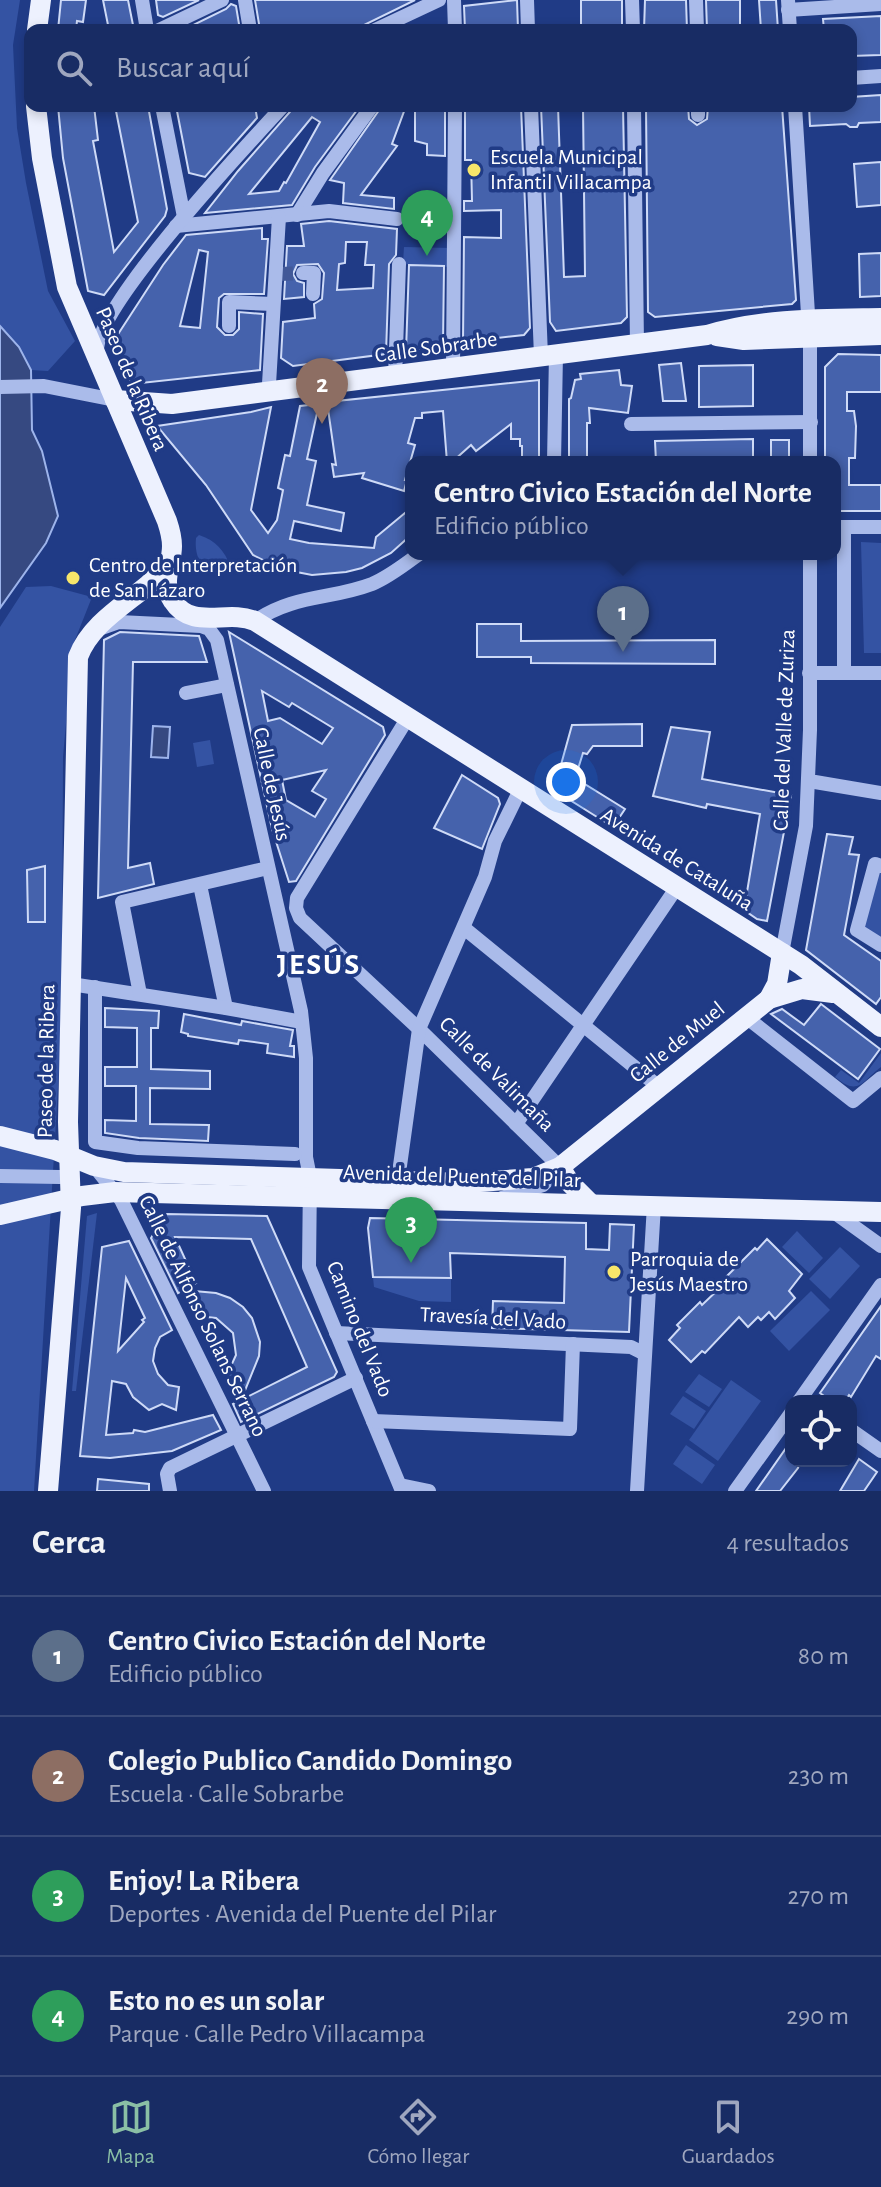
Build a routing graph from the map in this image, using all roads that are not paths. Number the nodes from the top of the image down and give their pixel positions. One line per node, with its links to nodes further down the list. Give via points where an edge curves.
1 (41, 0): 12 (main road)
2 (142, 0): 13 (street)
3 (222, 0): 14 (street)
4 (245, 0): 15 (street)
5 (439, 0): 16 (street)
6 (454, 0): 17 (street)
7 (527, 0): 18 (street)
8 (632, 0): 19 (street)
9 (696, 0): 20 (street)
10 (881, 4): 11 (street)
11 (788, 5)
12 (38, 24)
13 (146, 24)
14 (172, 24)
15 (249, 24)
16 (397, 24)
17 (455, 24)
18 (528, 24)
19 (633, 24)
20 (697, 24)
21 (881, 76): 22 (street)
22 (857, 78)
23 (37, 112): 47 (main road, Paseo de la Ribera, via 63,273)
24 (163, 112): 36 (street)
25 (266, 112): 32 (street)
26 (278, 112): 32 (street)
27 (368, 112): 33 (street)
28 (455, 112): 48 (street)
29 (531, 112): 46 (street)
30 (634, 112): 45 (street)
31 (795, 112): 43 (street)
32 (268, 123): 36 (street)
33 (297, 215): 34 (street); 35 (street, via 329,211)
34 (279, 217): 36 (street); 40 (street)
35 (397, 219)
36 (180, 221): 47 (street, via 98,336)
37 (399, 264): 49 (street)
38 (310, 271): 39 (street)
39 (313, 294)
40 (273, 304): 42 (street, via 229,302); 50 (street)
41 (881, 318): 43 (main road)
42 (229, 326)
43 (809, 328): 44 (main road); 45 (main road, Calle Sobrarbe, via 744,340 707,335); 54 (street)
44 (881, 335)
45 (637, 344): 46 (main road, Calle Sobrarbe)
46 (548, 355): 48 (main road, Calle Sobrarbe); 57 (street)
47 (98, 362): 52 (main road, Paseo de la Ribera)
48 (453, 369): 49 (main road, Calle Sobrarbe)
49 (395, 377): 53 (main road, Calle Sobrarbe)
50 (269, 384)
51 (0, 387): 52 (street, via 44,386)
52 (115, 400): 53 (main road, Calle Sobrarbe); 56 (main road, Paseo de la Ribera)
53 (172, 404): 56 (main road, via 145,420)
54 (811, 422): 55 (street); 58 (street)
55 (631, 424)
56 (136, 447): 64 (main road, Paseo de la Ribera, via 171,534)
57 (554, 456)
58 (810, 456)
59 (841, 527): 60 (street)
60 (881, 527)
61 (411, 560): 65 (street, via 370,584)
62 (810, 560): 68 (street, Calle del Valle de Zuriza)
63 (841, 560): 69 (street)
64 (169, 561): 65 (main road, via 166,586 177,608 195,618); 66 (main road, Paseo de la Ribera)
65 (245, 618): 67 (street, via 223,627); 73 (main road, Avenida de Cataluña)
66 (91, 635): 67 (street, via 111,624 131,622 201,626); 88 (main road, Paseo de la Ribera, via 78,657)
67 (217, 640): 71 (street, Calle de Jesús)
68 (809, 673): 69 (street); 87 (street, Calle del Valle de Zuriza, via 806,826)
69 (844, 673): 70 (street)
70 (881, 673)
71 (227, 685): 72 (street); 78 (street, Calle de Jesús)
72 (186, 693)
73 (407, 719): 75 (main road, Avenida de Cataluña); 82 (street)
74 (815, 782): 76 (street)
75 (521, 788): 80 (main road, Avenida de Cataluña); 84 (street, via 495,841)
76 (881, 793)
77 (881, 866): 86 (street, via 875,864 857,930)
78 (268, 868): 79 (street); 81 (street, Calle de Jesús)
79 (200, 885): 90 (street, via 122,902); 93 (street)
80 (677, 887): 87 (main road, Avenida de Cataluña); 96 (street)
81 (276, 896): 82 (street); 85 (street, Calle de Jesús)
82 (297, 898): 83 (street, via 297,912)
83 (306, 924): 85 (street); 98 (street, Calle de Valimaña)
84 (464, 928): 96 (street); 98 (street)
85 (285, 936): 95 (street, Calle de Jesús)
86 (881, 945)
87 (782, 953): 91 (main road, Avenida de Cataluña); 92 (main road)
88 (71, 984): 89 (street); 104 (main road, Paseo de la Ribera)
89 (95, 987): 90 (street); 103 (street, via 95,1142)
90 (140, 994): 93 (street)
91 (837, 994): 92 (main road, Calle de Muel, via 802,989); 97 (main road, Avenida de Cataluña)
92 (769, 999): 94 (main road, Calle de Muel)
93 (226, 1008): 95 (street)
94 (746, 1017): 99 (street, via 853,1101); 100 (main road, Calle de Muel)
95 (302, 1022): 110 (street, Calle de Jesús)
96 (583, 1023): 100 (street); 101 (street)
97 (881, 1027)
98 (419, 1029): 101 (street, Calle de Valimaña); 109 (street)
99 (881, 1078)
100 (659, 1087): 106 (main road, Calle de Muel)
101 (516, 1124): 106 (street, Calle de Valimaña)
102 (0, 1136): 104 (main road, Avenida del Puente del Pilar)
103 (295, 1154)
104 (68, 1156): 105 (main road, Avenida del Puente del Pilar); 112 (main road, Paseo de la Ribera)
105 (94, 1166): 110 (main road, Avenida del Puente del Pilar); 111 (street, Calle de Alfonso Solans Serrano)
106 (560, 1167): 109 (main road, Avenida del Puente del Pilar, via 524,1179); 113 (street, via 543,1185); 114 (main road)
107 (0, 1176): 108 (street)
108 (52, 1177)
109 (398, 1180): 110 (main road, Avenida del Puente del Pilar)
110 (310, 1187): 111 (main road, Avenida del Puente del Pilar); 113 (main road, Avenida del Puente del Pilar); 121 (street, Camino del Vado, via 309,1267)
111 (115, 1192): 112 (main road, Avenida del Puente del Pilar); 129 (street, Calle de Alfonso Solans Serrano)
112 (71, 1199): 118 (main road, Avenida del Puente del Pilar); 133 (main road, Paseo de la Ribera)
113 (497, 1200): 114 (main road, Avenida del Puente del Pilar)
114 (591, 1204): 115 (main road, Avenida del Puente del Pilar)
115 (654, 1205): 116 (main road, Avenida del Puente del Pilar); 123 (street)
116 (831, 1210): 117 (main road, Avenida del Puente del Pilar); 119 (street)
117 (881, 1212)
118 (0, 1215)
119 (881, 1246)
120 (881, 1285): 125 (street)
121 (336, 1333): 122 (street, Travesía del Vado); 124 (street, Camino del Vado)
122 (573, 1344): 123 (street, Travesía del Vado, via 631,1347); 126 (street, via 570,1429)
123 (645, 1354): 132 (street)
124 (356, 1378): 126 (street, Camino del Vado); 129 (street)
125 (806, 1395)
126 (373, 1421): 131 (street, Camino del Vado)
127 (785, 1421): 137 (street)
128 (857, 1434): 130 (street)
129 (237, 1435): 134 (street, via 170,1468); 135 (street, Calle de Alfonso Solans Serrano)
130 (881, 1451)
131 (401, 1488): 136 (street)
132 (640, 1489)
133 (48, 1491)
134 (170, 1491)
135 (264, 1491)
136 (429, 1491)
137 (735, 1491)

